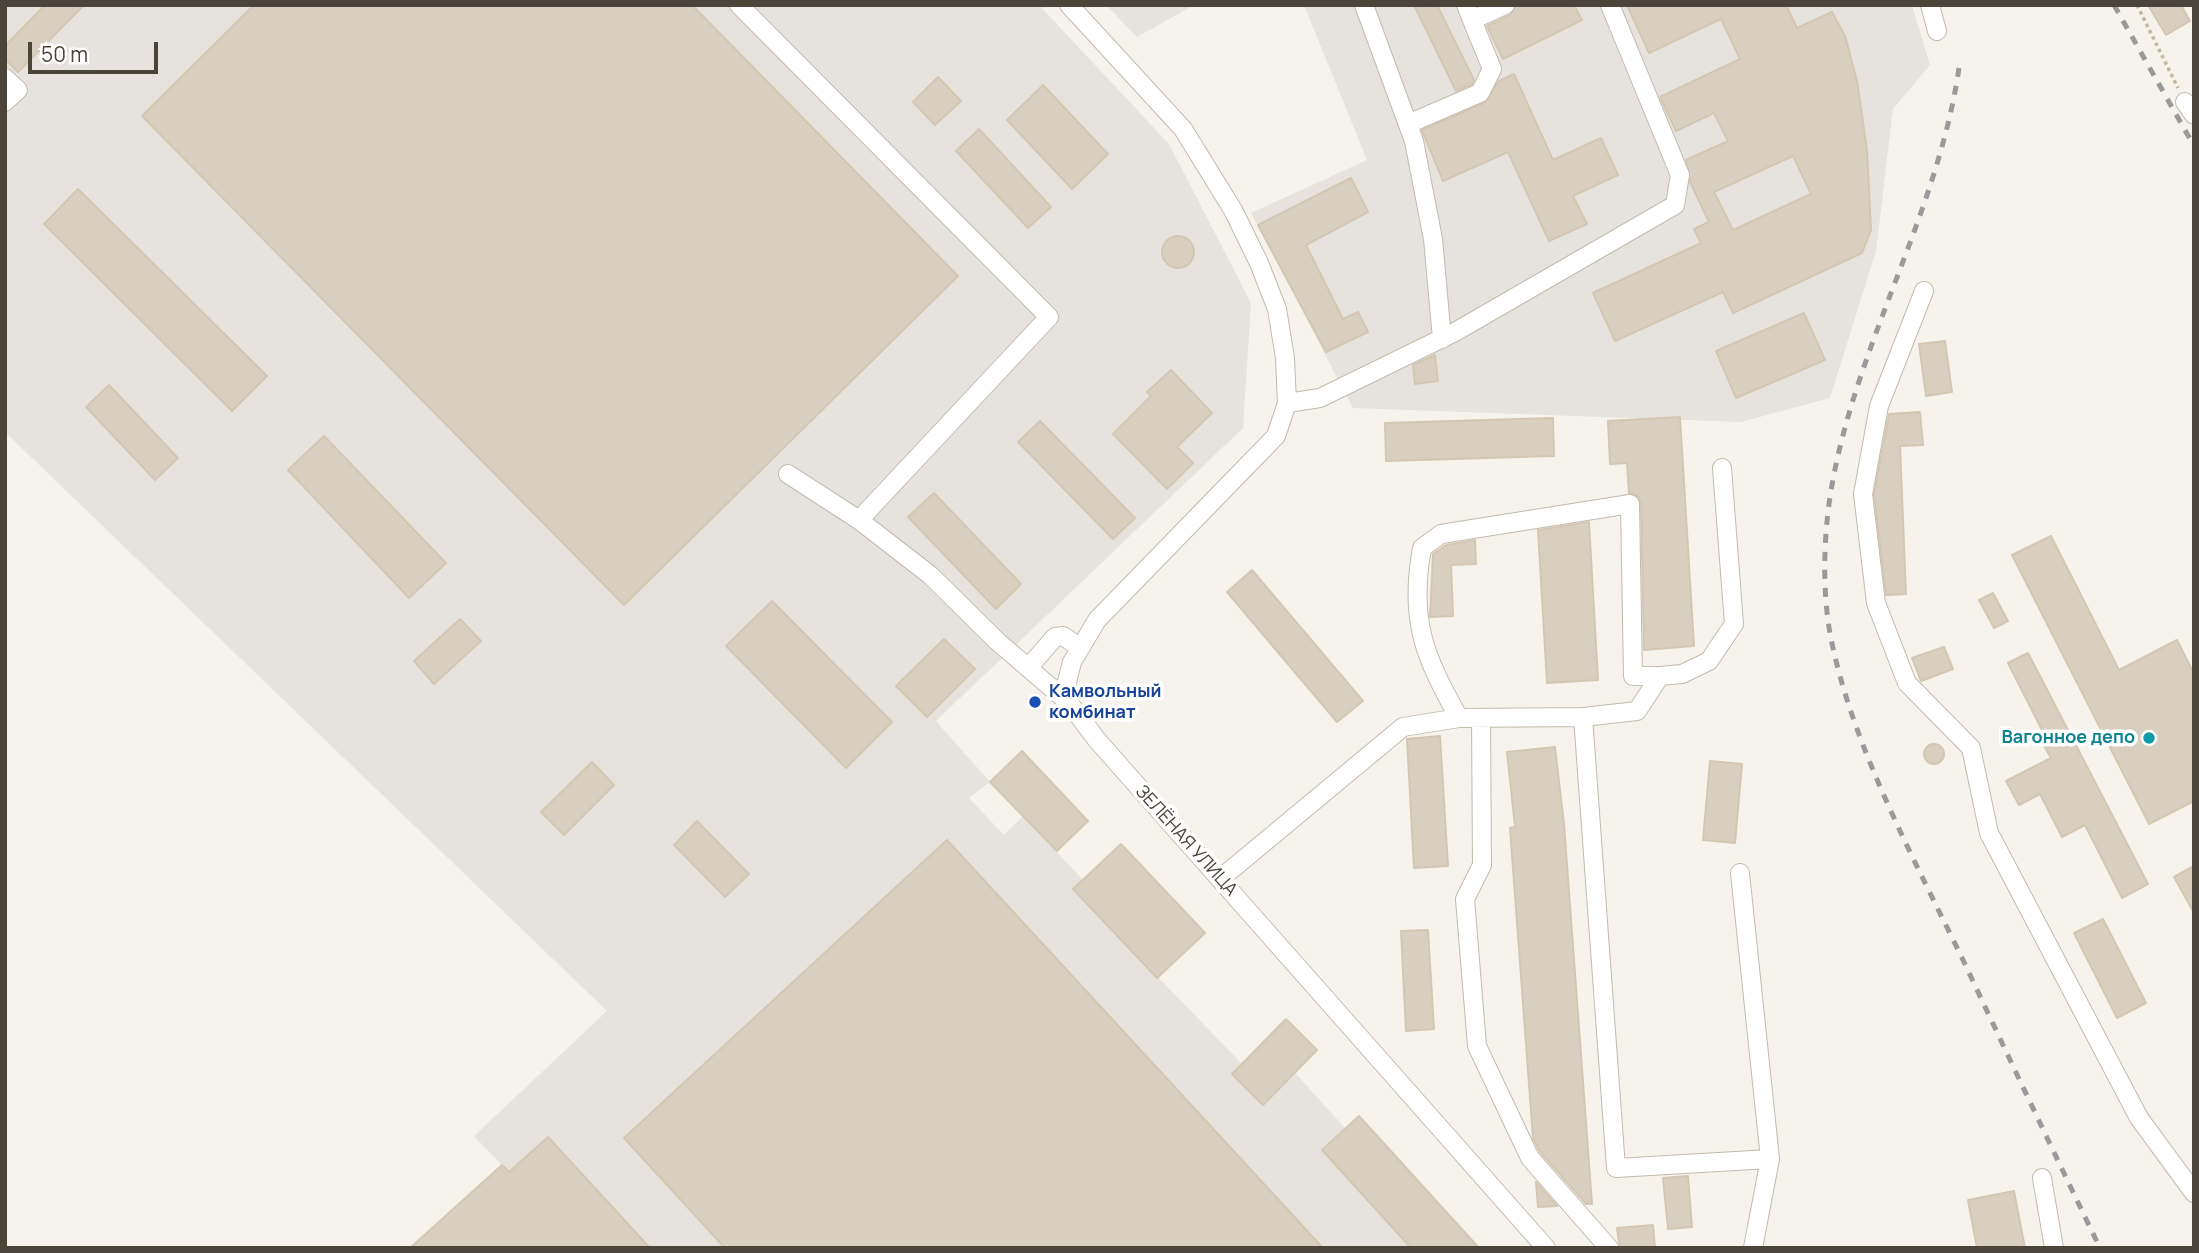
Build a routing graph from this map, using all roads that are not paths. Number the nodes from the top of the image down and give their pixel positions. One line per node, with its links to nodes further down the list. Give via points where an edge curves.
1 (739, 5): 17 (street, via 1049,317)
2 (1069, 5): 14 (street, via 1183,129 1233,210 1277,309)
3 (1364, 5): 11 (street)
4 (1505, 5): 7 (street)
5 (1610, 5): 13 (street, via 1681,175 1675,205)
6 (1930, 5): 8 (street)
7 (1469, 12): 11 (street, via 1492,69 1480,93)
8 (1937, 31)
9 (5, 78): 10 (street, via 18,90)
10 (5, 102)
11 (1408, 124): 13 (street, via 1433,239)
12 (1924, 292): 29 (street, via 1879,406 1863,494 1876,603 1907,683 1971,748 1989,832 2139,1118)
13 (1442, 339): 14 (street, via 1320,398)
14 (1287, 403): 18 (street, via 1276,436 1097,620)
15 (1722, 468): 20 (street, via 1734,624 1709,661 1682,674)
16 (788, 474): 17 (street, ЗЕЛЁНАЯ УЛИЦА)
17 (859, 520): 19 (street, ЗЕЛЁНАЯ УЛИЦА, via 930,575)
18 (1079, 647): 19 (street, via 1063,636 1055,637); 21 (street, via 1068,682)
19 (1028, 668): 21 (street, ЗЕЛЁНАЯ УЛИЦА)
20 (1660, 676): 22 (street, via 1637,711); 23 (street, via 1633,676 1630,504 1441,534 1422,548 1415,586 1420,628 1433,671)
21 (1069, 703): 26 (street, ЗЕЛЁНАЯ УЛИЦА)
22 (1583, 717): 24 (street); 27 (street, via 1616,1168)
23 (1459, 718): 24 (street); 26 (street, via 1403,727)
24 (1481, 718): 31 (street, via 1482,864 1465,899 1477,1046 1530,1158)
25 (1740, 873): 27 (street)
26 (1220, 879): 30 (street, ЗЕЛЁНАЯ УЛИЦА)
27 (1770, 1159): 32 (street)
28 (2042, 1178): 33 (street)
29 (2194, 1193)
30 (1546, 1248)
31 (1609, 1248)
32 (1753, 1248)
33 (2054, 1248)

